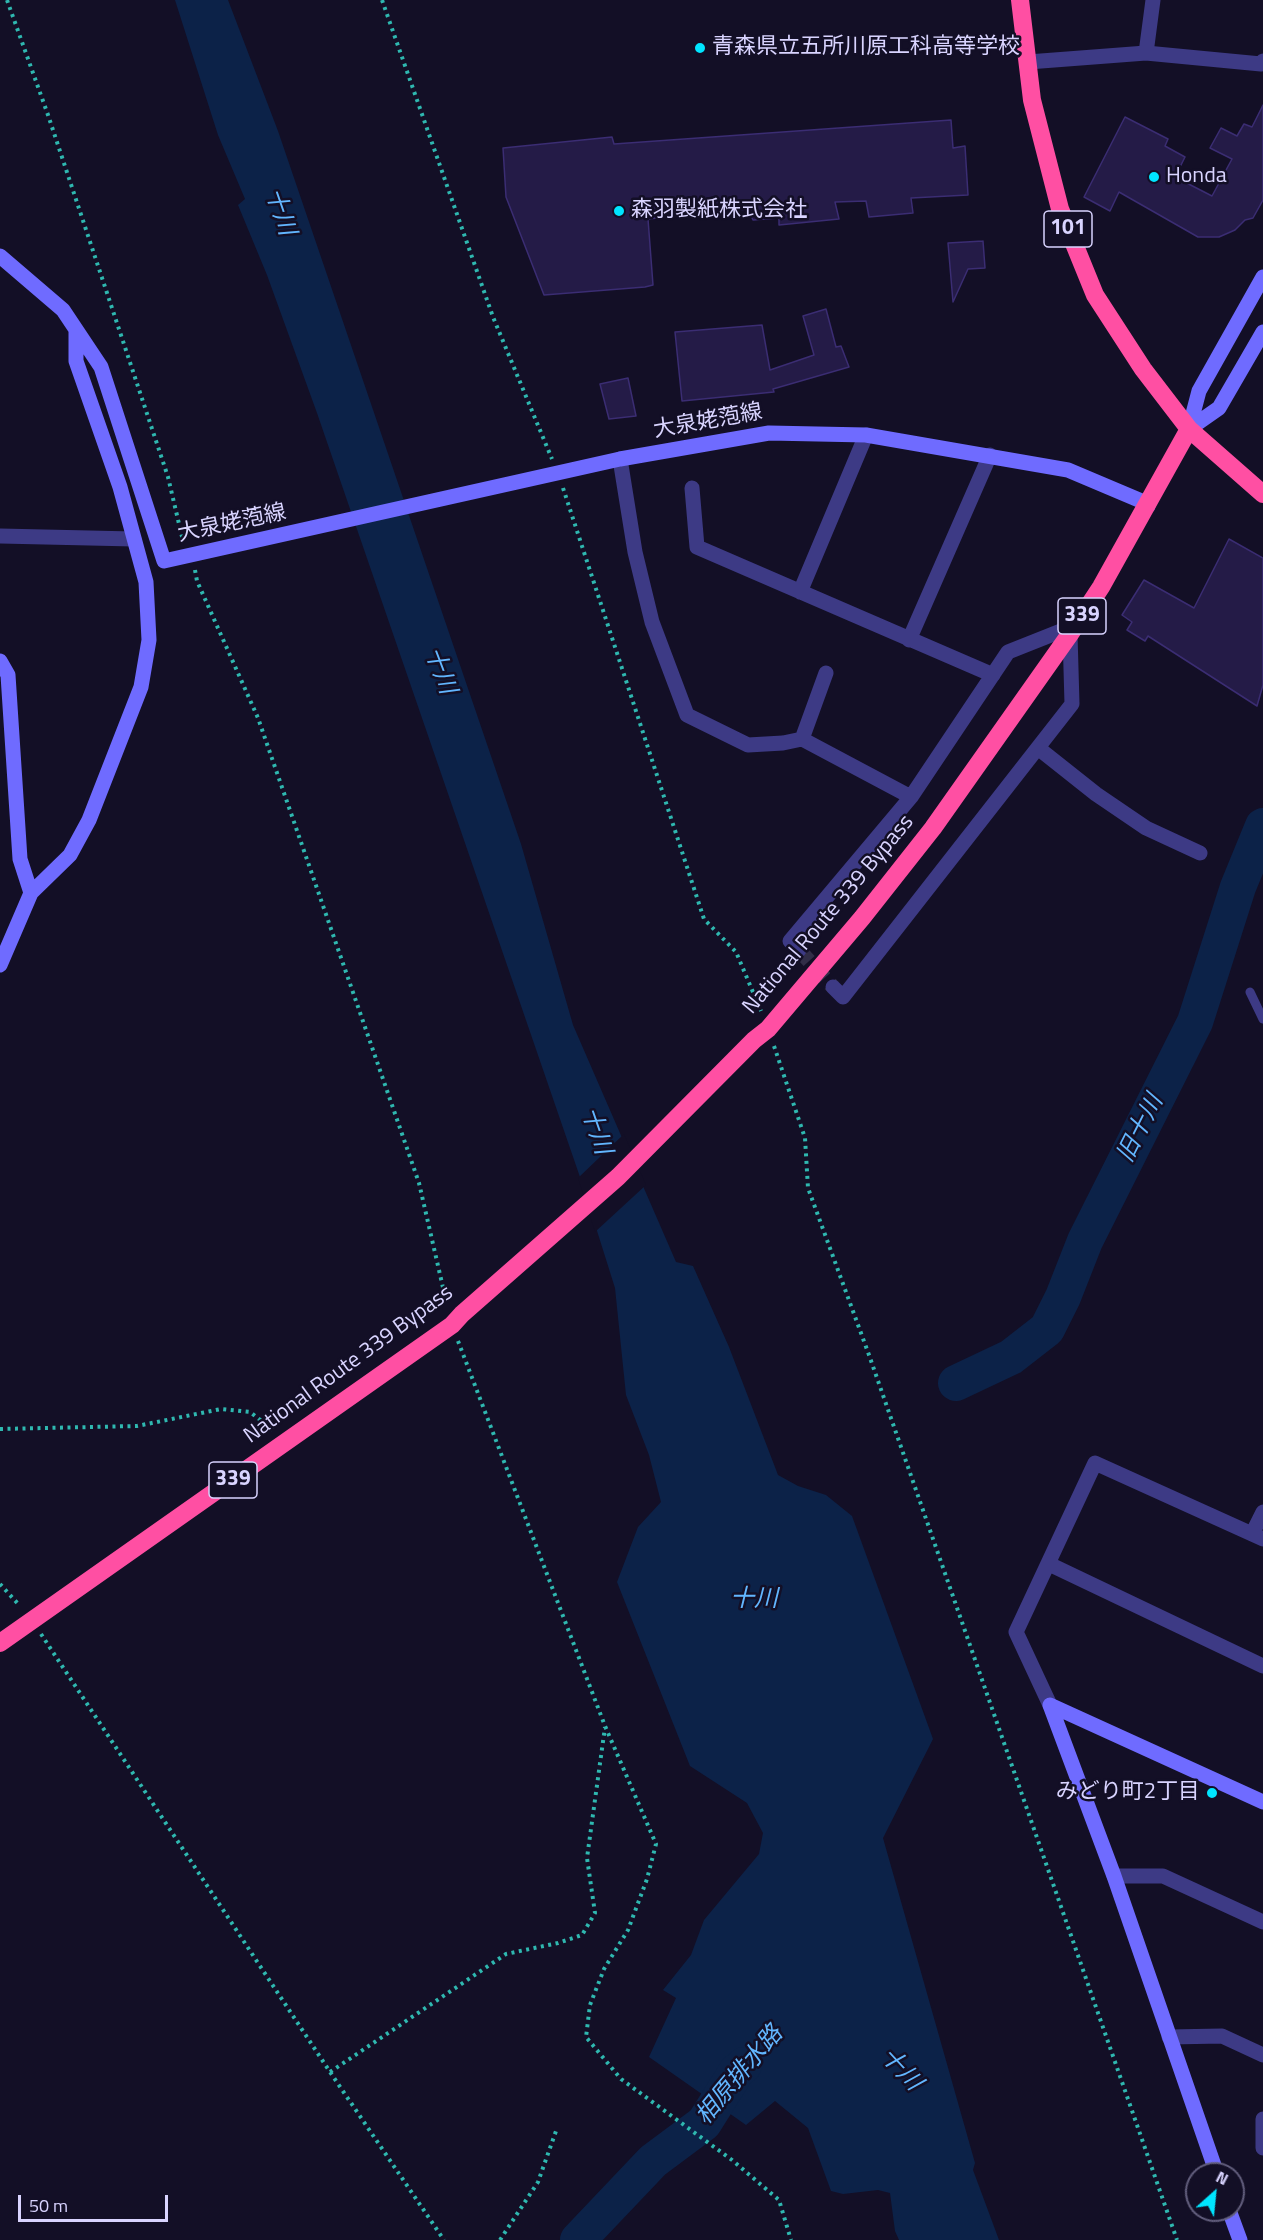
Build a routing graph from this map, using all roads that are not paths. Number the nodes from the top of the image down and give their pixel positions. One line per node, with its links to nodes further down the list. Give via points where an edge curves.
1 (1020, 0): 5 (highway, 101)
2 (1153, 0): 3 (street)
3 (1146, 53): 4 (street, via 1261,64); 5 (street)
4 (1263, 61)
5 (1028, 62): 10 (highway, 101, via 1032,100 1060,209 1095,295 1143,369)
6 (0, 256): 8 (main road, via 63,310)
7 (1263, 277): 10 (main road, via 1199,391)
8 (76, 330): 13 (main road, 大泉姥萢線, via 101,367 164,561); 18 (main road, via 76,361)
9 (1263, 332): 10 (main road, via 1219,408)
10 (1189, 429): 15 (highway, 101); 16 (highway, National Route 339 Bypass / 339)
11 (866, 435): 12 (main road, 大泉姥萢線); 13 (main road, 大泉姥萢線, via 769,433); 19 (street)
12 (990, 455): 16 (main road, 大泉姥萢線, via 1068,470); 21 (street)
13 (620, 459): 25 (street, via 635,552 652,622 687,715 748,745)
14 (692, 488): 19 (street, via 697,547)
15 (1263, 494)
16 (1148, 506): 20 (highway, National Route 339 Bypass / 339)
17 (0, 536): 18 (street)
18 (134, 538): 29 (main road, via 146,582 149,639 141,687 89,820 70,855)
19 (800, 592): 21 (street)
20 (1073, 630): 24 (street, via 1008,652); 26 (street, via 1072,704); 38 (highway, National Route 339 Bypass / 339, via 933,828 862,918 761,1034 618,1177 457,1319)
21 (909, 640): 24 (street)
22 (0, 661): 29 (main road, via 8,675 20,859)
23 (826, 673): 25 (street)
24 (993, 675): 27 (street)
25 (802, 739): 27 (street)
26 (1038, 748): 28 (street, via 1146,828); 32 (street, via 843,997)
27 (911, 797): 30 (street, via 790,941)
28 (1200, 853)
29 (31, 893): 31 (main road)
30 (799, 950)
31 (0, 965)
32 (833, 987)
33 (1250, 992): 34 (lane)
34 (1263, 1019)
35 (1263, 1512): 36 (street)
36 (1258, 1536): 37 (street, via 1095,1463)
37 (1049, 1564): 39 (street); 40 (street, via 1016,1632)
38 (0, 1642)
39 (1263, 1666)
40 (1050, 1705): 41 (main road); 42 (main road)
41 (1263, 1802)
42 (1113, 1876): 43 (street, via 1163,1876); 44 (main road)
43 (1263, 1922)
44 (1169, 2037): 45 (street, via 1222,2036); 48 (main road)
45 (1263, 2055)
46 (1263, 2119): 47 (street)
47 (1263, 2148)
48 (1213, 2162)
49 (1233, 2222): 50 (main road)
50 (1239, 2240)

